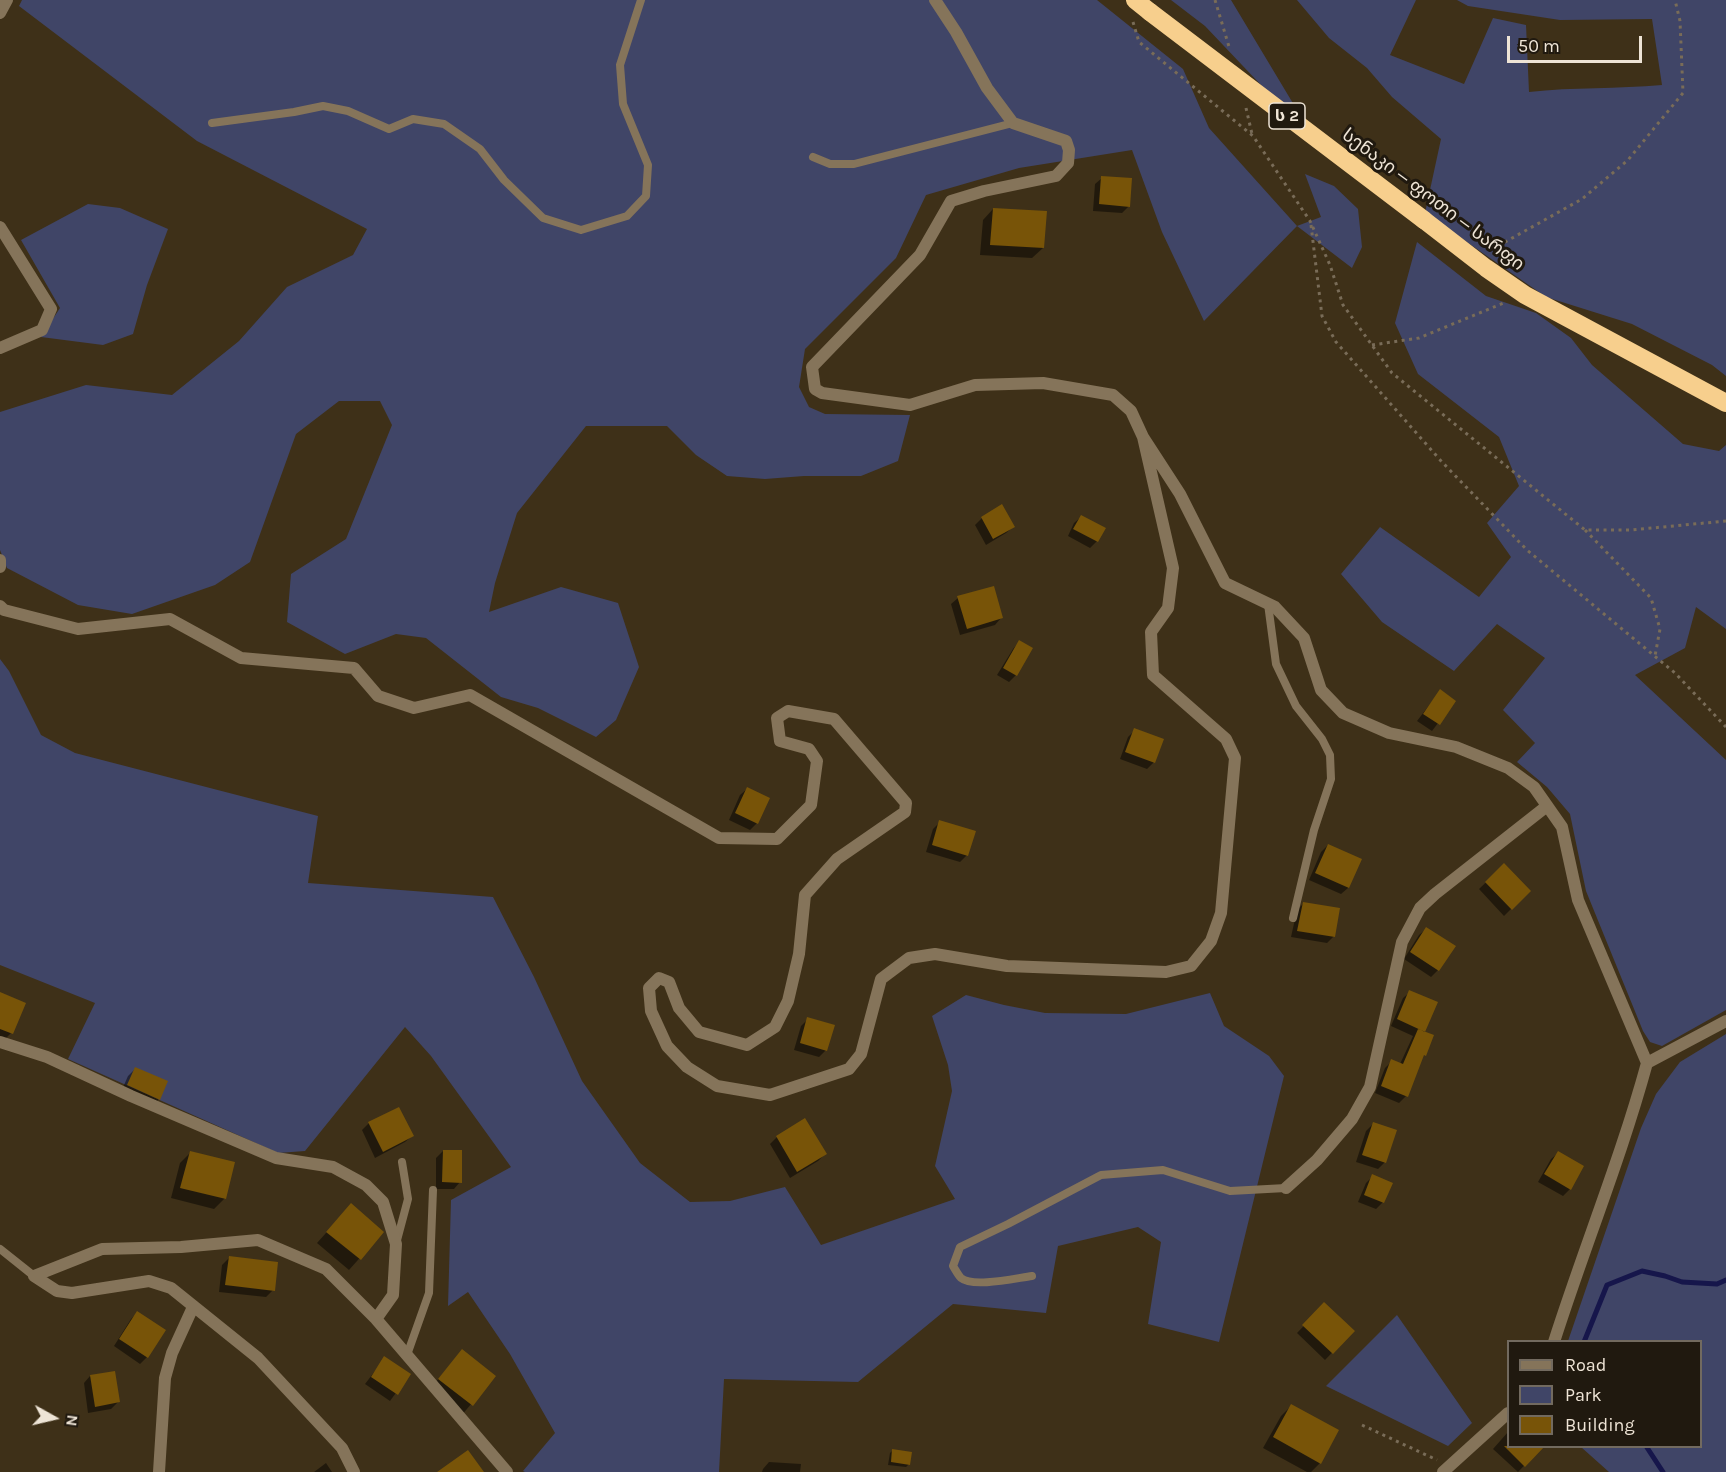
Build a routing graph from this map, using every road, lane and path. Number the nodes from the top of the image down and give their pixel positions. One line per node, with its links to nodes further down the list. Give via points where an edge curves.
1 (7, 0): 6 (street)
2 (641, 0): 8 (lane, via 621,65 623,104 648,165 646,196 627,216 581,230 543,218 504,180 480,149 444,124 413,119 389,129 348,111 323,106)
3 (935, 0): 9 (street, via 987,88)
4 (1136, 0): 14 (highway, სენაკი — ფოთი — სარფი / ს 2, bridge)
5 (1676, 0): 13 (path, via 1683,93 1628,160 1582,199 1498,246)
6 (0, 13)
7 (1132, 21): 11 (path, via 1139,42 1253,136)
8 (212, 123)
9 (1014, 123): 10 (lane, via 854,164 830,164); 18 (street, via 1066,141 1068,164 1056,176 951,201 920,255 812,367 815,388 822,393 909,405 975,385 1043,383 1113,395 1131,411)
10 (813, 157)
11 (1310, 221): 15 (path, via 1343,305); 25 (path, via 1322,316 1336,342 1442,462 1527,550)
12 (0, 227): 16 (street, via 51,309 42,330)
13 (1509, 265)
14 (1525, 295): 15 (path, via 1419,338); 17 (highway, სენაკი — ფოთი — სარფი / ს 2)
15 (1372, 345): 20 (path, via 1392,373)
16 (0, 348)
17 (1726, 403)
18 (1143, 437): 23 (street, via 1179,494 1225,583); 24 (street, via 1173,568 1167,608 1151,632 1153,675 1226,739 1235,758 1221,913 1211,941 1191,966 1166,972 1007,966 935,954 909,958 880,979 861,1054 849,1069 770,1095 717,1086 687,1067 667,1046 651,1011 649,988 659,978 669,982 679,1008 699,1032 747,1045 776,1026 788,1001 799,954 806,895 837,858 904,812 906,803 834,719 788,711 777,718 780,741 809,748 817,761 811,805 777,839 719,838 470,695 414,708 378,696 354,668 241,658 170,619 78,629)
19 (1726, 521): 20 (path)
20 (1585, 530): 25 (path, via 1651,598 1660,629)
21 (0, 560): 22 (street)
22 (0, 567)
23 (1268, 604): 27 (street, via 1304,638 1321,690 1343,713 1389,733 1456,747 1508,768 1534,788); 28 (lane, via 1276,664 1296,706 1330,755 1331,779)
24 (0, 606)
25 (1655, 656): 26 (path)
26 (1726, 727)
27 (1547, 806): 31 (street, via 1562,827 1578,900); 33 (street, via 1420,908 1402,942 1370,1087 1352,1119 1317,1160)
28 (1293, 918)
29 (1726, 1021): 31 (street)
30 (0, 1042): 35 (street, via 47,1058 276,1158 333,1167 366,1185 383,1202)
31 (1647, 1064): 41 (street, via 1631,1124)
32 (402, 1162): 35 (lane, via 408,1199)
33 (1286, 1188): 38 (lane, via 1230,1191 1163,1170 1101,1175 960,1247 953,1266 970,1282)
34 (433, 1190): 42 (lane, via 429,1293)
35 (396, 1244): 40 (street, via 393,1295)
36 (0, 1249): 37 (lane)
37 (34, 1276): 39 (street, via 57,1291 72,1293 149,1281 171,1288); 40 (street, via 102,1249 258,1240 326,1269)
38 (1032, 1276)
39 (193, 1307): 46 (street, via 165,1378); 47 (street, via 258,1358 342,1448)
40 (376, 1319): 42 (street)
41 (1554, 1340)
42 (406, 1354): 48 (street)
43 (1507, 1415): 45 (street)
44 (1362, 1425): 45 (path)
45 (1446, 1469)
46 (159, 1472)
47 (354, 1472)
48 (507, 1472)

